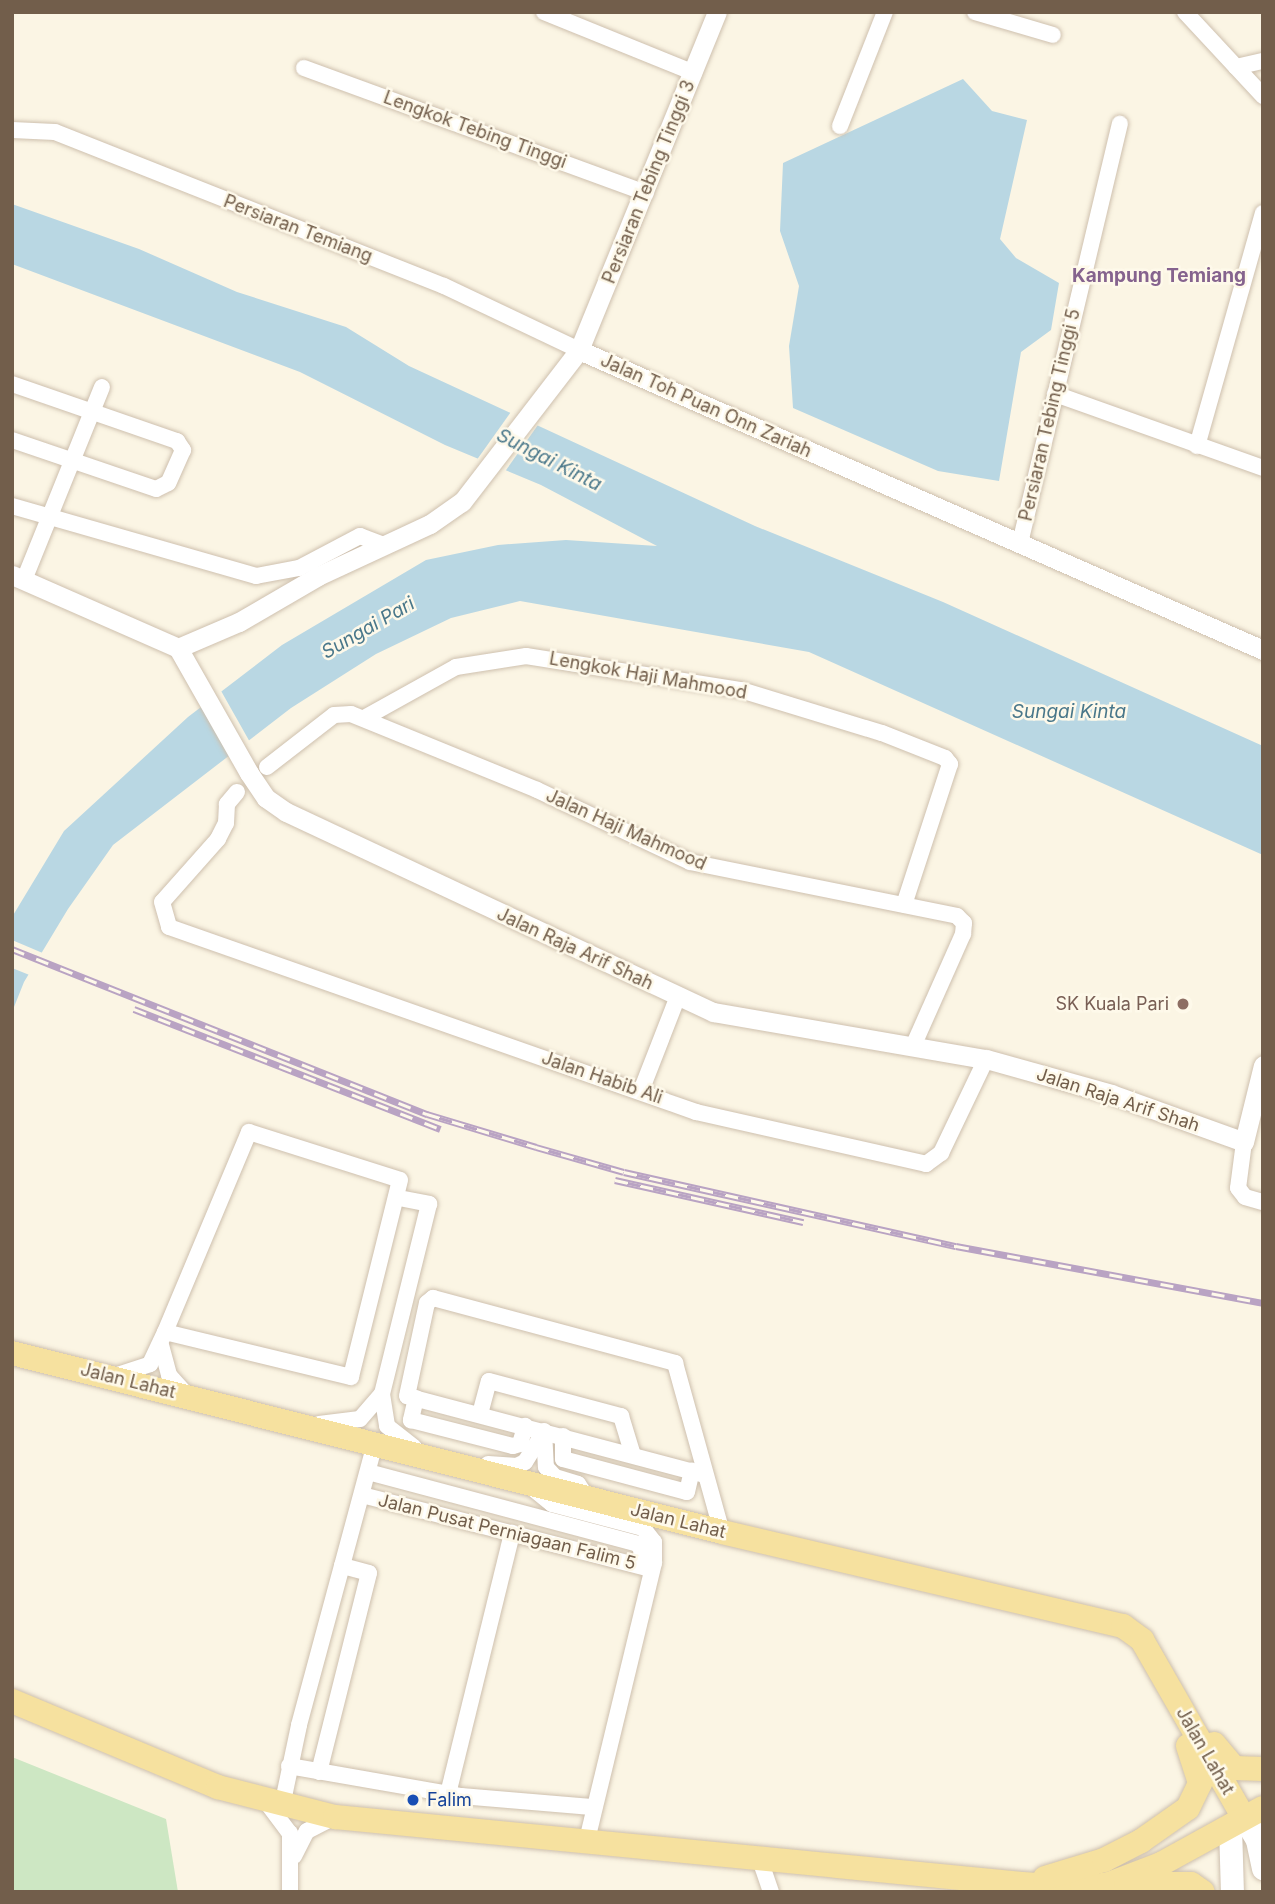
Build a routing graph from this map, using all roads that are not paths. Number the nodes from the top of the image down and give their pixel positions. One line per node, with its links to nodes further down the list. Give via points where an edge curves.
1 (544, 12): 10 (street)
2 (717, 12): 10 (street, Persiaran Tebing Tinggi 3)
3 (885, 12): 13 (street)
4 (975, 12): 6 (street)
5 (1185, 12): 8 (street)
6 (1053, 35)
7 (1263, 61): 8 (street)
8 (1236, 67): 11 (street)
9 (304, 68): 15 (street, Lengkok Tebing Tinggi)
10 (694, 73): 15 (street, Persiaran Tebing Tinggi 3)
11 (1263, 96)
12 (1120, 124): 20 (street, Persiaran Tebing Tinggi 5)
13 (841, 126)
14 (12, 131): 17 (street, Persiaran Temiang, via 55,132 444,286)
15 (646, 193): 17 (street, Persiaran Tebing Tinggi 3)
16 (1263, 213): 23 (street)
17 (579, 350): 28 (street, Jalan Toh Puan Onn Zariah); 29 (street, Jalan Toh Puan Onn Zariah, via 477,486 430,524)
18 (12, 384): 21 (street)
19 (102, 387): 21 (street)
20 (1055, 394): 23 (street); 28 (street, Persiaran Tebing Tinggi 5)
21 (92, 415): 24 (street); 24 (street, via 177,441 183,450 168,483 161,488)
22 (12, 440): 24 (street)
23 (1197, 446): 25 (street)
24 (73, 463): 27 (street)
25 (1263, 468)
26 (12, 506): 27 (street)
27 (48, 519): 29 (street, via 63,519 257,576 299,568 360,536); 30 (street)
28 (1020, 543): 32 (street, Jalan Toh Puan Onn Zariah)
29 (384, 544): 31 (street, Jalan Toh Puan Onn Zariah, via 239,622)
30 (18, 577): 31 (street)
31 (178, 648): 37 (street, Jalan Raja Arif Shah, via 267,798 286,812)
32 (1263, 650)
33 (366, 717): 34 (street, Jalan Haji Mahmood, via 334,715); 36 (street, Jalan Haji Mahmood, via 690,862); 36 (street, Lengkok Haji Mahmood, via 457,667 526,656 741,690 881,733 950,764)
34 (267, 767)
35 (237, 792): 41 (street, Jalan Habib Ali, via 227,804 226,823 218,839 162,902 169,927)
36 (904, 905): 38 (street, Jalan Haji Mahmood, via 957,916 964,923)
37 (678, 996): 38 (street, Jalan Raja Arif Shah, via 750,1021); 41 (street)
38 (914, 1044): 39 (street, Jalan Raja Arif Shah)
39 (986, 1059): 41 (street, Jalan Habib Ali, via 941,1153 926,1164 696,1112); 42 (street, Jalan Raja Arif Shah, via 1111,1094)
40 (1263, 1065): 42 (street)
41 (642, 1091)
42 (1244, 1142): 44 (street, via 1238,1188 1245,1197)
43 (399, 1198): 45 (street, via 351,1377); 45 (street, via 401,1185 396,1177 249,1132); 48 (street, via 429,1204)
44 (1263, 1202)
45 (163, 1339): 47 (street, via 146,1367); 49 (street, via 169,1375)
46 (12, 1353): 47 (main road, Jalan Lahat)
47 (112, 1377): 49 (main road, Jalan Lahat)
48 (382, 1394): 52 (street, via 360,1419); 58 (street, via 383,1416 394,1435)
49 (188, 1396): 52 (main road, Jalan Lahat)
50 (416, 1398): 51 (street); 53 (street, via 411,1420 513,1446 520,1444); 61 (street, via 405,1391 427,1303 433,1298 675,1363)
51 (480, 1414): 53 (street); 57 (street, via 489,1381 621,1416)
52 (299, 1424): 56 (main road, Jalan Lahat)
53 (525, 1426): 54 (street)
54 (544, 1431): 55 (street); 59 (street, via 525,1462 517,1466 492,1462); 64 (street, via 545,1467 555,1477 578,1484)
55 (563, 1436): 57 (street); 61 (street, via 563,1459 687,1492)
56 (375, 1444): 58 (main road, Jalan Lahat); 60 (street)
57 (632, 1453): 61 (street)
58 (433, 1458): 59 (main road, Jalan Lahat)
59 (476, 1469): 62 (main road, Jalan Lahat)
60 (368, 1472): 63 (street); 68 (street, via 638,1544)
61 (699, 1473): 65 (street)
62 (524, 1481): 64 (main road, Jalan Lahat); 68 (street, via 552,1504 643,1528 654,1542)
63 (362, 1495): 66 (street, Jalan Pusat Perniagaan Falim 5); 67 (street)
64 (587, 1497): 65 (main road, Jalan Lahat)
65 (722, 1532): 69 (main road, Jalan Lahat, via 1123,1626 1142,1640)
66 (512, 1534): 68 (street, Jalan Pusat Perniagaan Falim 5); 75 (street)
67 (342, 1566): 71 (street); 73 (street, via 369,1573)
68 (645, 1567): 77 (street)
69 (1156, 1666): 72 (main road, via 1172,1679 1221,1756 1243,1771); 78 (main road, Jalan Lahat); 86 (main road, via 1171,1712 1197,1764 1197,1797 1170,1822 1119,1853)
70 (12, 1701): 76 (main road, via 104,1742)
71 (289, 1766): 73 (street); 76 (street)
72 (1263, 1769)
73 (319, 1772): 75 (street)
74 (1263, 1788): 78 (main road)
75 (448, 1794): 77 (street)
76 (273, 1803): 79 (main road); 82 (street, via 290,1833)
77 (592, 1807): 80 (street)
78 (1244, 1815): 84 (main road, via 1257,1840); 87 (main road, via 1161,1864); 91 (main road)
79 (335, 1817): 80 (main road); 82 (street, via 307,1831)
80 (587, 1840): 81 (main road)
81 (759, 1857): 83 (main road); 88 (street)
82 (293, 1860): 89 (street)
83 (793, 1861): 86 (main road); 88 (street)
84 (1263, 1868)
85 (1263, 1881): 92 (main road, via 1247,1876)
86 (1039, 1887): 87 (main road)
87 (1097, 1887): 90 (main road, via 1191,1884)
88 (771, 1889)
89 (290, 1892)
90 (1203, 1892)
91 (1232, 1892)
92 (1242, 1892)

